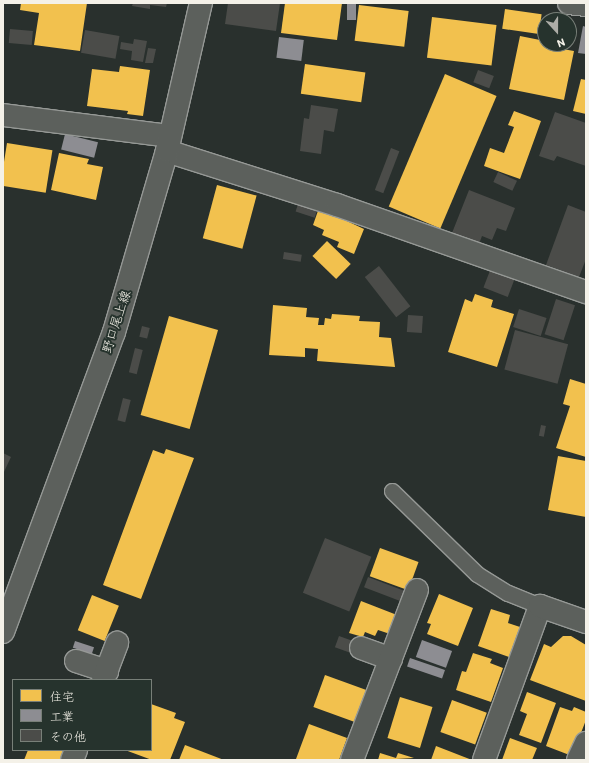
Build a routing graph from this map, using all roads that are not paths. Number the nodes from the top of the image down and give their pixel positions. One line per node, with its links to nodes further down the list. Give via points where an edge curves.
1 (201, 3): 5 (street, 野口尾上線)
2 (569, 3): 3 (street)
3 (586, 5)
4 (3, 115): 5 (street)
5 (168, 144): 6 (street); 11 (street, 野口尾上線, via 110,346)
6 (586, 292)
7 (392, 491): 9 (lane, via 477,574 508,593)
8 (417, 590): 14 (street)
9 (540, 606): 10 (street); 19 (street)
10 (586, 622)
11 (3, 632)
12 (117, 643): 16 (street)
13 (361, 648): 14 (street)
14 (391, 659): 18 (street)
15 (76, 661): 16 (street)
16 (105, 675)
17 (586, 743): 20 (street)
18 (352, 760)
19 (484, 760)
20 (578, 760)

